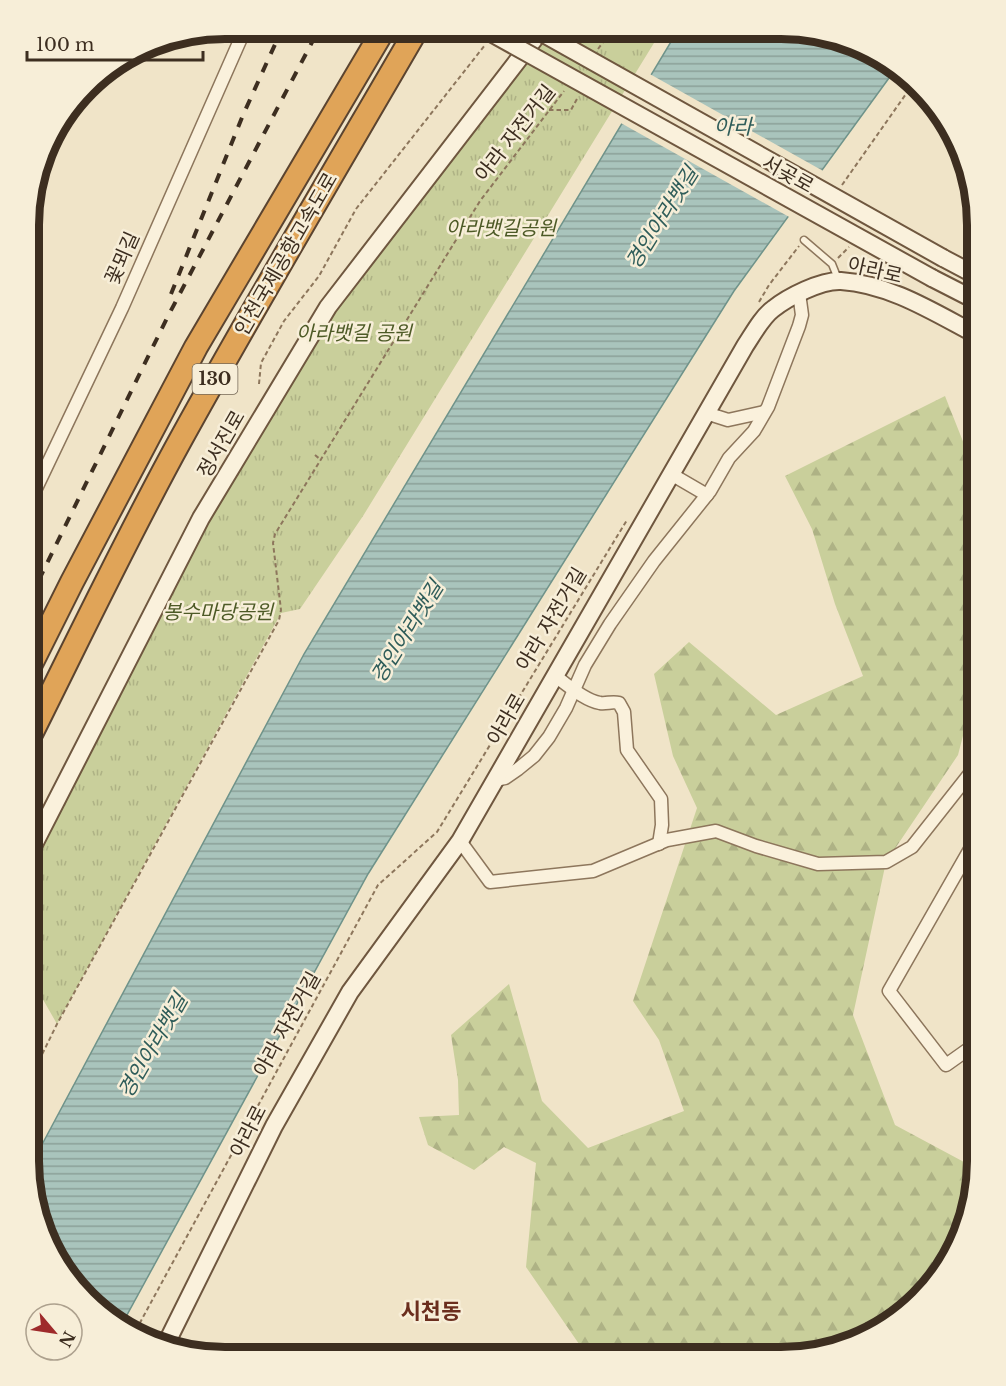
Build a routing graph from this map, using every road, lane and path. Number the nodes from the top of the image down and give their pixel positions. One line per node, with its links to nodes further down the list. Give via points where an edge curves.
1 (240, 39): 28 (street, 꽃뫼길, via 122,308)
2 (378, 39): 31 (highway, 인천국제공항고속도로 / 130, via 196,347)
3 (411, 39): 34 (highway, 인천국제공항고속도로 / 130, via 181,440)
4 (483, 39): 22 (path, via 356,209 319,276 284,321 261,363)
5 (496, 39): 19 (main road, 서곶로, bridge)
6 (533, 39): 37 (main road, 정서진로, via 328,307 201,518)
7 (556, 39): 16 (main road, 서곶로, bridge)
8 (605, 39): 9 (path)
9 (594, 54)
10 (568, 86): 13 (path, 아라 자전거길)
11 (909, 90): 14 (path)
12 (579, 96): 13 (path, via 571,110)
13 (549, 110): 26 (path, 아라 자전거길, via 480,201)
14 (836, 193)
15 (804, 240): 17 (lane, via 832,264); 20 (path, via 769,285)
16 (967, 271)
17 (839, 281): 18 (main road, 아라로); 21 (main road, 아라로, via 884,290)
18 (799, 293): 20 (main road, 아라로); 23 (street, via 799,326)
19 (967, 296)
20 (764, 308): 24 (main road, 아라로)
21 (967, 330)
22 (259, 384)
23 (764, 412): 24 (street, via 728,420); 29 (street)
24 (706, 413): 27 (main road, 아라로)
25 (315, 454): 26 (path)
26 (321, 460): 42 (path, 아라 자전거길, via 273,538 282,610 279,620)
27 (671, 474): 29 (street); 32 (main road, 아라로)
28 (39, 482)
29 (707, 495): 33 (street, via 610,624)
30 (628, 519): 43 (path, 아라 자전거길, via 437,832 378,885)
31 (39, 648)
32 (555, 676): 33 (street); 36 (main road, 아라로)
33 (575, 689): 36 (street, via 534,756 505,778); 39 (street, via 603,704 619,703 624,712 627,750 661,799)
34 (39, 718)
35 (967, 777): 39 (street, via 912,848 886,862 819,864 716,831)
36 (495, 780): 38 (main road, 아라로)
37 (39, 834)
38 (460, 841): 39 (street, via 490,882 593,872); 44 (main road, 아라로, via 350,992 274,1126)
39 (659, 844)
40 (967, 854): 41 (street, via 889,991 946,1065)
41 (967, 1049)
42 (39, 1061)
43 (138, 1326)
44 (169, 1338)

